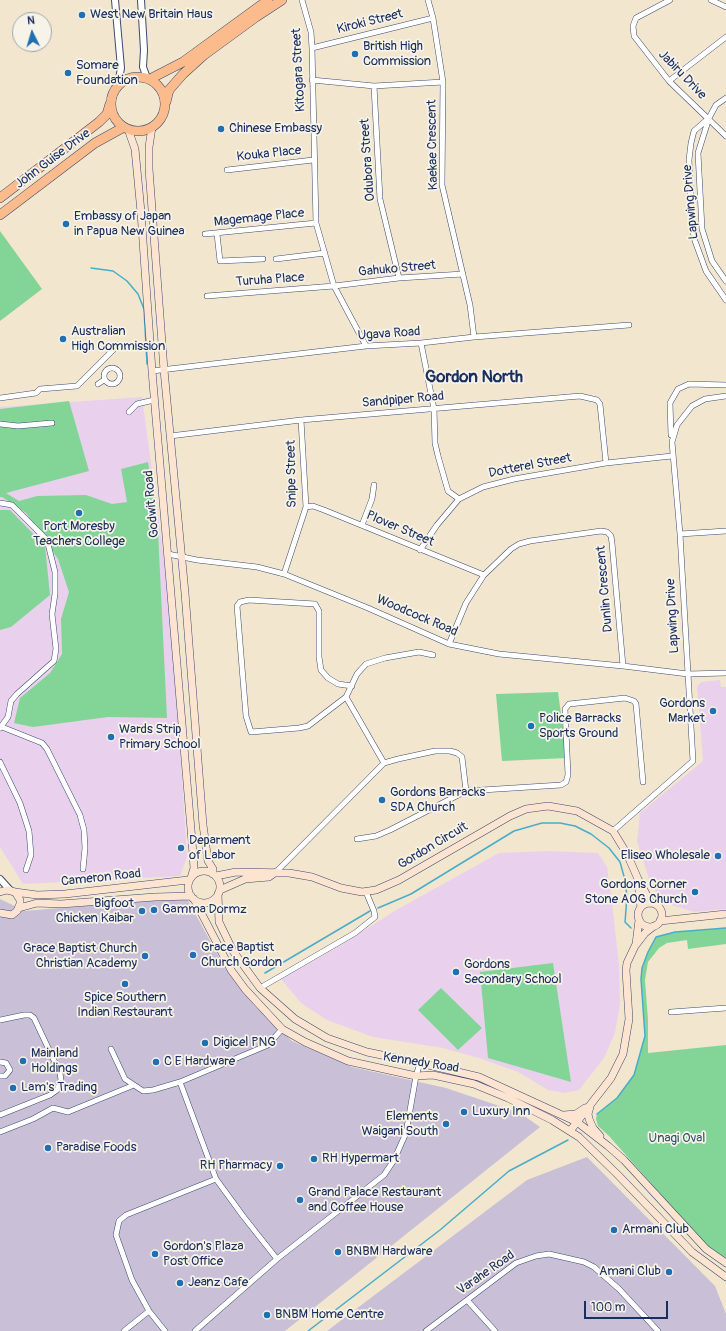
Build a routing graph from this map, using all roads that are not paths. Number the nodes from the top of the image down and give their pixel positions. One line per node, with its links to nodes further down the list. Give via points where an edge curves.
1 (115, 0): 17 (street, via 121,68)
2 (141, 0): 13 (street, via 144,50 142,67)
3 (268, 0): 13 (highway, via 183,62)
4 (282, 0): 21 (highway, via 250,20 183,74 166,94)
5 (302, 0): 12 (street, Kitogara Street)
6 (428, 0): 10 (street, Kaekae Crescent)
7 (670, 0): 15 (street, Jabiru Drive, via 641,15 633,23 636,42)
8 (711, 0): 9 (street)
9 (726, 7)
10 (433, 18): 12 (street, Kiroki Street); 16 (street, Kaekae Crescent)
11 (726, 37): 15 (street)
12 (312, 48): 14 (street, Kitogara Street)
13 (148, 78): 17 (highway, via 132,77); 21 (highway, via 161,88 166,102)
14 (312, 80): 18 (street); 26 (street, Kitogara Street)
15 (669, 81): 22 (street, Jabiru Drive)
16 (443, 82): 18 (street); 36 (street, Kaekae Crescent, via 442,185)
17 (118, 85): 20 (highway)
18 (374, 86): 37 (street, Odubora Street, via 380,199)
19 (726, 98): 22 (street, via 716,105)
20 (111, 102): 24 (highway, via 114,116); 28 (highway, John Guise Drive, via 100,122)
21 (165, 109): 23 (highway, via 161,120)
22 (709, 118): 25 (street, Jabiru Drive); 38 (street, Lapwing Drive, via 698,153 702,229 708,252); 41 (street, via 695,129 691,143 689,160 692,226 706,271)
23 (152, 127): 24 (highway, via 138,131); 49 (main road, Godwit Road, via 149,147 150,169)
24 (126, 128): 29 (highway, John Guise Drive, via 94,143); 50 (main road, Godwit Road, via 135,149 137,165)
25 (726, 136)
26 (313, 160): 27 (street, Kouka Place); 30 (street, Kitogara Street)
27 (228, 170)
28 (0, 198)
29 (0, 215)
30 (316, 223): 32 (street, Magemage Place); 33 (street, Kitogara Street)
31 (205, 234): 32 (street, Magemage Place)
32 (217, 234): 34 (street, via 220,261)
33 (325, 253): 35 (street); 39 (street, Kitogara Street)
34 (263, 259)
35 (276, 259)
36 (463, 274): 37 (street, Gahuko Street); 43 (street, Kaekae Crescent)
37 (399, 278): 39 (street, Gahuko Street)
38 (726, 281)
39 (334, 286): 40 (street, Turuha Place); 46 (street, Kitogara Street)
40 (207, 296)
41 (726, 300)
42 (628, 325): 43 (street, Ugava Road)
43 (474, 337): 44 (street, Ugava Road)
44 (421, 343): 46 (street, Ugava Road); 57 (street)
45 (118, 345): 47 (street)
46 (366, 346): 49 (street, Ugava Road)
47 (100, 364): 48 (street); 55 (street, via 78,386 40,388 36,393)
48 (107, 369): 51 (street); 51 (street, via 118,370 120,380 111,385)
49 (164, 370): 50 (street, Ugava Road); 62 (main road, Godwit Road)
50 (152, 372): 56 (main road, Godwit Road)
51 (104, 380): 52 (street)
52 (98, 384)
53 (726, 385): 63 (street, via 689,384 678,389 670,403)
54 (726, 396): 63 (street, Lapwing Drive, via 705,399 692,406 677,425)
55 (0, 398)
56 (154, 400): 58 (street, via 137,404); 74 (main road, Godwit Road)
57 (434, 409): 59 (street, Sandpiper Road); 65 (street, Sandpiper Road, via 587,397 597,400 600,404); 67 (street, via 435,443 442,472 448,491)
58 (129, 412)
59 (301, 420): 62 (street, Sandpiper Road); 69 (street, Snipe Street)
60 (52, 423): 61 (street, via 18,426)
61 (0, 424)
62 (170, 436): 75 (main road, Godwit Road)
63 (672, 442): 64 (street, Lapwing Drive)
64 (672, 456): 65 (street, Dotterel Street); 72 (street, Lapwing Drive)
65 (606, 463): 67 (street, Dotterel Street, via 500,482)
66 (374, 485): 70 (street, via 372,499)
67 (459, 499): 73 (street, Dotterel Street)
68 (0, 503): 85 (street, via 12,505 47,540 55,572 52,614 56,648 54,661 11,701 8,717)
69 (306, 507): 70 (street, Plover Street, via 317,507); 76 (street, Snipe Street)
70 (362, 525): 73 (street, Plover Street)
71 (726, 531): 72 (street)
72 (680, 534): 82 (street, Lapwing Drive)
73 (420, 550): 77 (street, Plover Street)
74 (168, 554): 75 (street, Woodcock Road); 96 (main road, Godwit Road, via 194,868)
75 (181, 557): 76 (street, Woodcock Road, via 257,567); 95 (main road, Godwit Road, via 203,825 208,861)
76 (284, 574): 78 (street, Woodcock Road)
77 (484, 575): 78 (street, Dunlin Crescent, via 466,603); 80 (street, Dunlin Crescent, via 504,554 519,544 566,534 607,532 611,536 614,555)
78 (449, 644): 80 (street, Woodcock Road, via 499,654)
79 (433, 655): 83 (street, via 419,652 366,664 357,674)
80 (623, 666): 82 (street, Woodcock Road)
81 (726, 673): 82 (street, Woodcock Road)
82 (688, 674): 90 (street, Lapwing Drive, via 693,761)
83 (352, 686): 84 (street); 84 (street, via 338,684 321,670 319,611 315,604 249,600 240,602 238,606 246,716 251,732 308,726)
84 (346, 697): 87 (street)
85 (1, 727): 92 (street, via 42,743 47,748 80,815 84,830)
86 (0, 762): 93 (street, via 20,803 29,831 31,855)
87 (384, 764): 89 (street, via 435,752 457,753 462,758); 94 (street)
88 (643, 782): 89 (street, via 636,704 625,698 566,706 568,775 562,785)
89 (466, 791): 91 (street, via 390,830 376,836)
90 (613, 830): 97 (main road); 102 (main road, Gordon Circuit, via 577,811 548,806 526,809 487,828 399,880)
91 (357, 839)
92 (83, 869)
93 (26, 870)
94 (276, 872): 95 (main road, Gordon Circuit); 101 (main road, Gordon Circuit, via 269,877 245,879); 102 (main road, Gordon Circuit, via 306,876 341,888)
95 (214, 875): 96 (main road, via 199,872); 101 (main road, via 219,881)
96 (190, 879): 99 (main road, Cameron Road, via 65,894 37,895); 103 (main road, via 188,890)
97 (638, 879): 104 (main road); 105 (main road)
98 (0, 880): 99 (street)
99 (13, 891): 100 (main road, Cameron Road); 106 (main road, via 20,900)
100 (0, 892)
101 (219, 892): 103 (main road, via 207,903); 115 (main road, Kennedy Road, via 218,917 223,932 244,968)
102 (366, 892): 115 (street, via 375,917 355,933)
103 (192, 898): 106 (main road, Cameron Road, via 155,897 61,904 37,903); 119 (main road, Kennedy Road, via 231,970)
104 (651, 903): 105 (main road); 107 (main road)
105 (641, 907): 111 (main road, via 638,913)
106 (19, 908): 109 (main road, Cameron Road, via 12,915)
107 (660, 910): 110 (main road); 112 (main road)
108 (726, 914): 110 (main road)
109 (1, 915)
110 (679, 918): 112 (main road)
111 (639, 920): 113 (main road, via 646,926); 114 (main road)
112 (660, 921): 113 (main road)
113 (654, 926): 114 (main road)
114 (635, 946): 127 (main road, via 626,970 629,1019 623,1054 611,1078)
115 (260, 988): 122 (main road, Kennedy Road, via 295,1019 327,1038 367,1052)
116 (726, 1008): 117 (street)
117 (671, 1012)
118 (0, 1020): 129 (street, via 24,1015 34,1018 61,1080 57,1090 50,1095)
119 (282, 1029): 124 (main road, Kennedy Road, via 348,1061); 125 (street, via 268,1045)
120 (112, 1049): 126 (street, via 124,1079)
121 (0, 1062): 123 (street, via 6,1063 10,1070)
122 (420, 1063): 124 (street); 128 (main road, Kennedy Road, via 479,1077)
123 (0, 1076)
124 (416, 1076): 131 (main road, Kennedy Road, via 433,1075 485,1088 531,1108); 135 (street, via 406,1133 384,1175)
125 (180, 1082): 126 (street, via 142,1091); 134 (street)
126 (134, 1085): 132 (street, via 68,1112 53,1108)
127 (591, 1105): 128 (main road, via 570,1116); 130 (main road); 133 (main road, via 588,1114 593,1128)
128 (551, 1111): 130 (main road, Kennedy Road)
129 (0, 1115)
130 (577, 1122): 131 (main road); 133 (main road, Kennedy Road)
131 (570, 1131): 137 (main road, Kennedy Road, via 618,1175 692,1252)
132 (0, 1132)
133 (608, 1146): 136 (main road, Kennedy Road, via 706,1249)
134 (216, 1178): 135 (street); 139 (street, via 126,1215 119,1221 116,1234 120,1251)
135 (277, 1260): 142 (street)
136 (725, 1263)
137 (726, 1277)
138 (467, 1300): 143 (street, Varahe Road); 144 (street); 145 (street, Varahe Road, via 516,1263 536,1256 559,1255 594,1267 620,1289)
139 (149, 1311): 140 (street); 141 (street)
140 (124, 1331)
141 (166, 1331)
142 (194, 1331)
143 (426, 1331)
144 (495, 1331)
145 (658, 1331)

